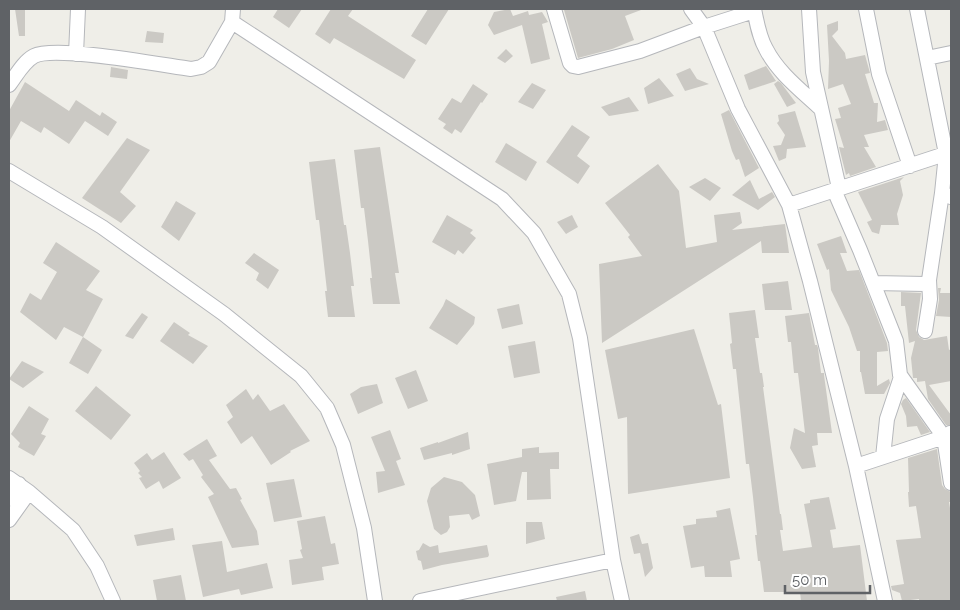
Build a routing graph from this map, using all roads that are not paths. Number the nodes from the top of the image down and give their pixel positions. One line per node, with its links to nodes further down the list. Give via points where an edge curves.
1 (78, 9): 11 (street)
2 (555, 9): 9 (street, via 573,66 640,51)
3 (691, 9): 9 (street)
4 (809, 9): 14 (street, via 812,72)
5 (866, 9): 16 (street, via 879,74)
6 (917, 9): 12 (street)
7 (754, 10): 9 (street); 14 (street, via 759,33 774,63)
8 (233, 16): 11 (street, via 209,62 201,67 191,69); 32 (street, via 502,199 534,233 569,294 580,338)
9 (704, 27): 20 (street, via 738,109)
10 (951, 53): 12 (street)
11 (76, 54): 13 (street, via 34,56)
12 (927, 58): 15 (street)
13 (9, 85)
14 (821, 109): 18 (street)
15 (949, 153): 16 (street); 19 (street)
16 (910, 166): 18 (street)
17 (9, 170): 34 (street, via 102,227 224,314 301,376 326,408 342,445 364,528)
18 (836, 189): 20 (street); 22 (street)
19 (947, 195): 21 (street)
20 (788, 206): 27 (street)
21 (929, 280): 22 (street, via 922,285); 23 (street, via 930,299)
22 (873, 283): 24 (street, via 896,341)
23 (925, 330)
24 (902, 377): 25 (street); 26 (street, via 887,419)
25 (948, 439): 26 (street); 28 (street)
26 (883, 457): 27 (street)
27 (856, 466): 37 (street)
28 (951, 483)
29 (19, 485): 30 (street); 31 (street); 33 (street, via 72,530 97,566)
30 (9, 499)
31 (9, 520)
32 (613, 560): 35 (street); 36 (street)
33 (114, 601)
34 (375, 601)
35 (420, 601)
36 (622, 601)
37 (885, 601)

